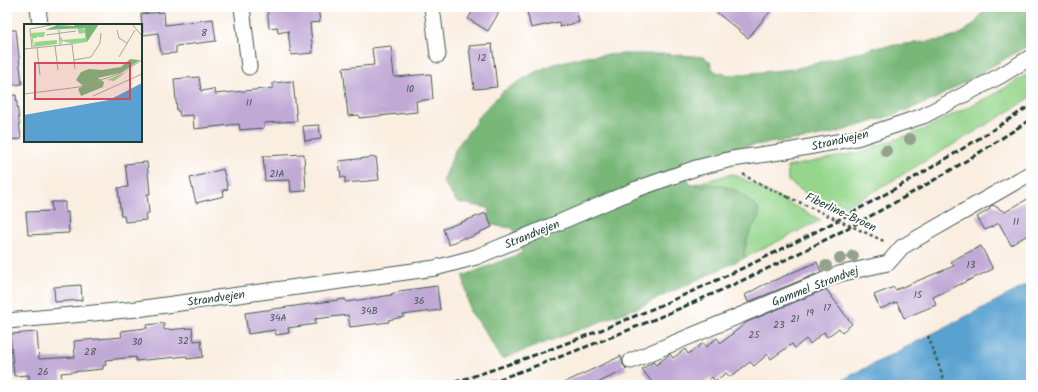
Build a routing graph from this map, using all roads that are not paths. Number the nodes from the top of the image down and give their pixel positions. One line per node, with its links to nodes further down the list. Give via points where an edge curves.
1 (38, 7): 4 (street)
2 (242, 7): 7 (street)
3 (432, 7): 5 (street)
4 (40, 24)
5 (438, 55)
6 (1031, 57): 9 (street, Strandvejen, via 923,116 857,138 732,159 696,168 638,188 476,257 435,268 138,309)
7 (249, 67)
8 (1031, 173): 10 (street, Gammel Strandvej, via 902,247 888,263 839,274)
9 (7, 321)
10 (631, 362)

